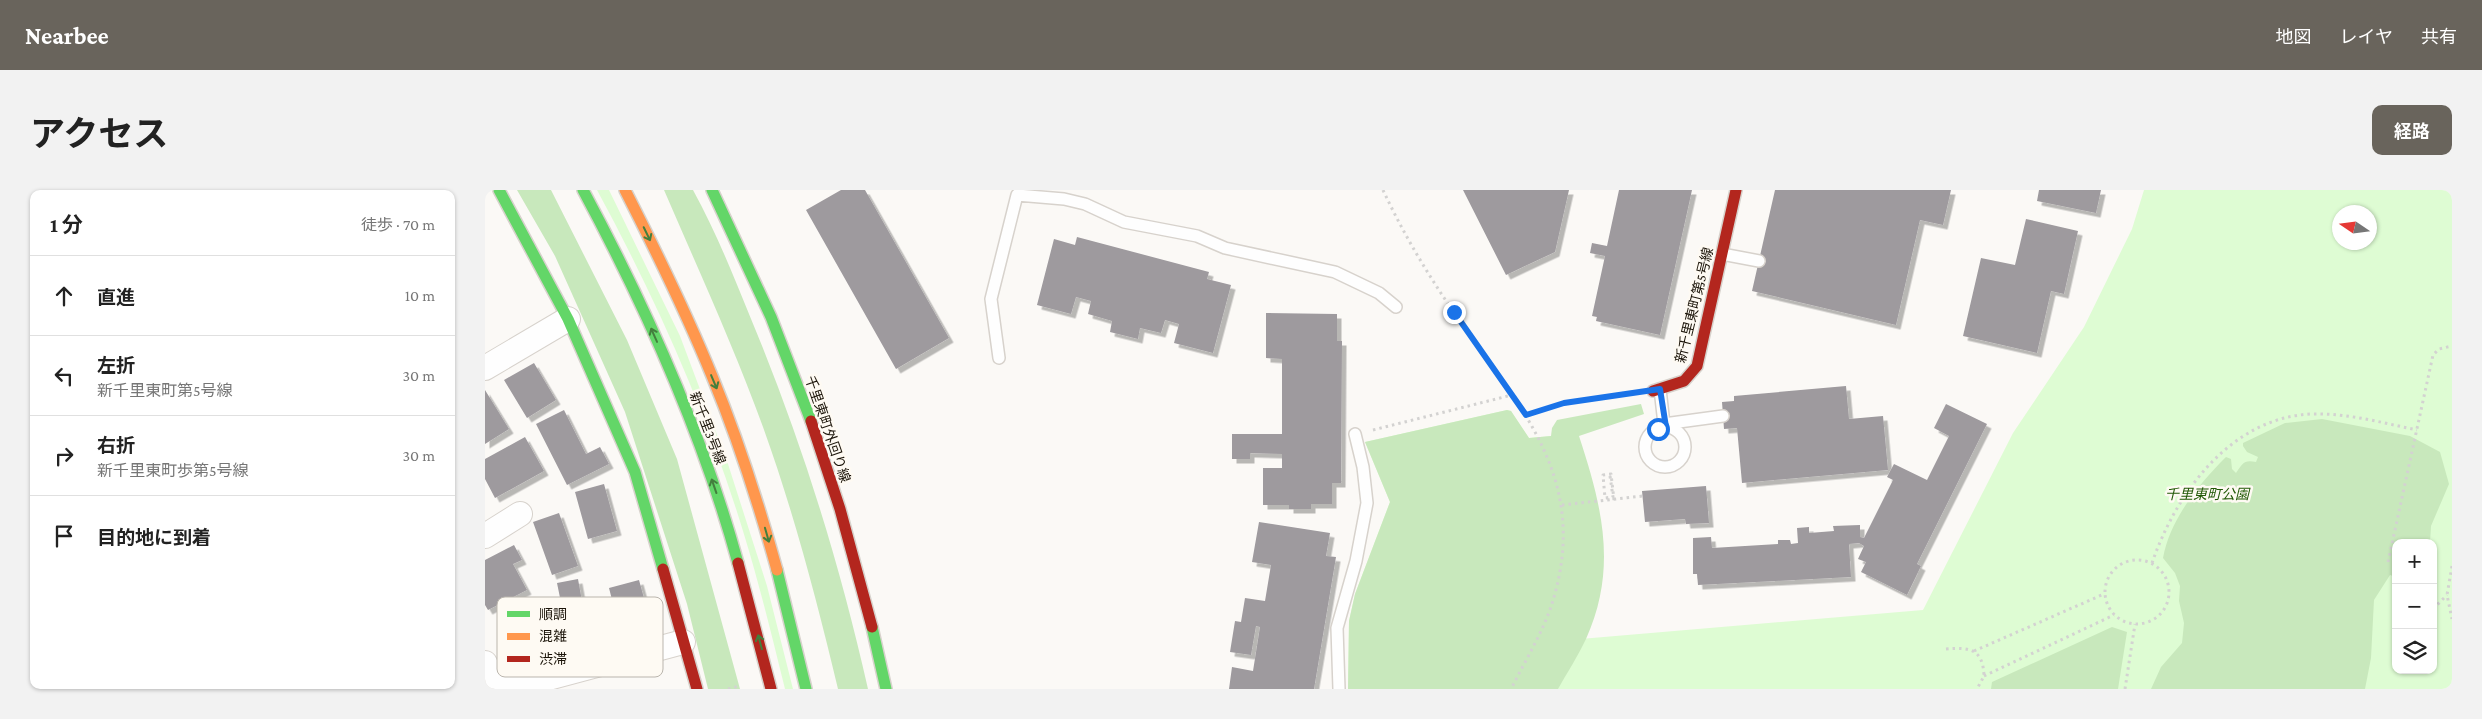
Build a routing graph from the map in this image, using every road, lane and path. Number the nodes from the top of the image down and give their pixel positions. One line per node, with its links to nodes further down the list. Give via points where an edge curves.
1 (499, 190): 10 (street)
2 (583, 190): 47 (street, 新千里3号線, one-way to 2, via 730,531 687,410 618,252)
3 (625, 190): 48 (street, 新千里3号線, one-way to 48, via 674,288 723,404 763,520)
4 (712, 190): 49 (street, 千里東町外回り線, via 778,333 815,433 852,551)
5 (1383, 190): 15 (path, via 1425,267)
6 (1736, 190): 7 (street, 新千里東町第5号線)
7 (1722, 254): 8 (lane); 14 (street, 新千里東町第5号線, via 1697,366 1682,384)
8 (1759, 261)
9 (1396, 307): 12 (lane, via 1379,293 1335,272 1225,248 1197,236 1124,222 1085,204 1017,195 991,299)
10 (569, 320): 13 (street); 35 (street, via 635,472)
11 (2452, 346): 18 (path, via 2439,349 2433,355)
12 (999, 358)
13 (485, 368)
14 (1657, 390): 16 (path, via 1564,403); 17 (lane, via 1665,426)
15 (1512, 394): 16 (path); 19 (path)
16 (1526, 415): 23 (path, via 1551,463)
17 (1723, 416)
18 (2417, 430): 26 (path); 27 (path, via 2321,414 2291,416 2251,431 2230,445 2197,480 2176,511)
19 (1355, 434): 50 (lane, via 1367,503 1356,562 1337,628)
20 (1610, 476): 22 (path, via 1613,497 1605,498 1603,475 1611,474)
21 (1643, 496): 22 (path)
22 (1614, 500): 23 (path)
23 (1562, 505): 51 (path, via 1563,546 1554,596)
24 (520, 514): 25 (street)
25 (485, 536)
26 (2388, 562)
27 (2152, 563): 29 (path, via 2143,560 2123,562 2109,575); 34 (path, via 2167,579 2168,601 2156,618)
28 (2452, 566): 30 (path)
29 (2104, 594): 32 (path); 38 (path)
30 (2447, 594): 31 (path); 33 (path)
31 (2437, 605)
32 (2114, 615): 34 (path); 40 (path)
33 (2452, 619)
34 (2135, 624): 53 (path)
35 (683, 642): 36 (street); 45 (street)
36 (663, 647)
37 (1946, 649): 38 (path)
38 (1974, 651): 40 (path, via 1982,660)
39 (485, 662): 43 (street)
40 (1984, 676): 52 (path)
41 (552, 677): 44 (street)
42 (739, 686): 46 (path)
43 (499, 689)
44 (507, 689)
45 (697, 689)
46 (727, 689)
47 (771, 689)
48 (806, 689)
49 (886, 689)
50 (1339, 689)
51 (1511, 689)
52 (1977, 689)
53 (2125, 689)

